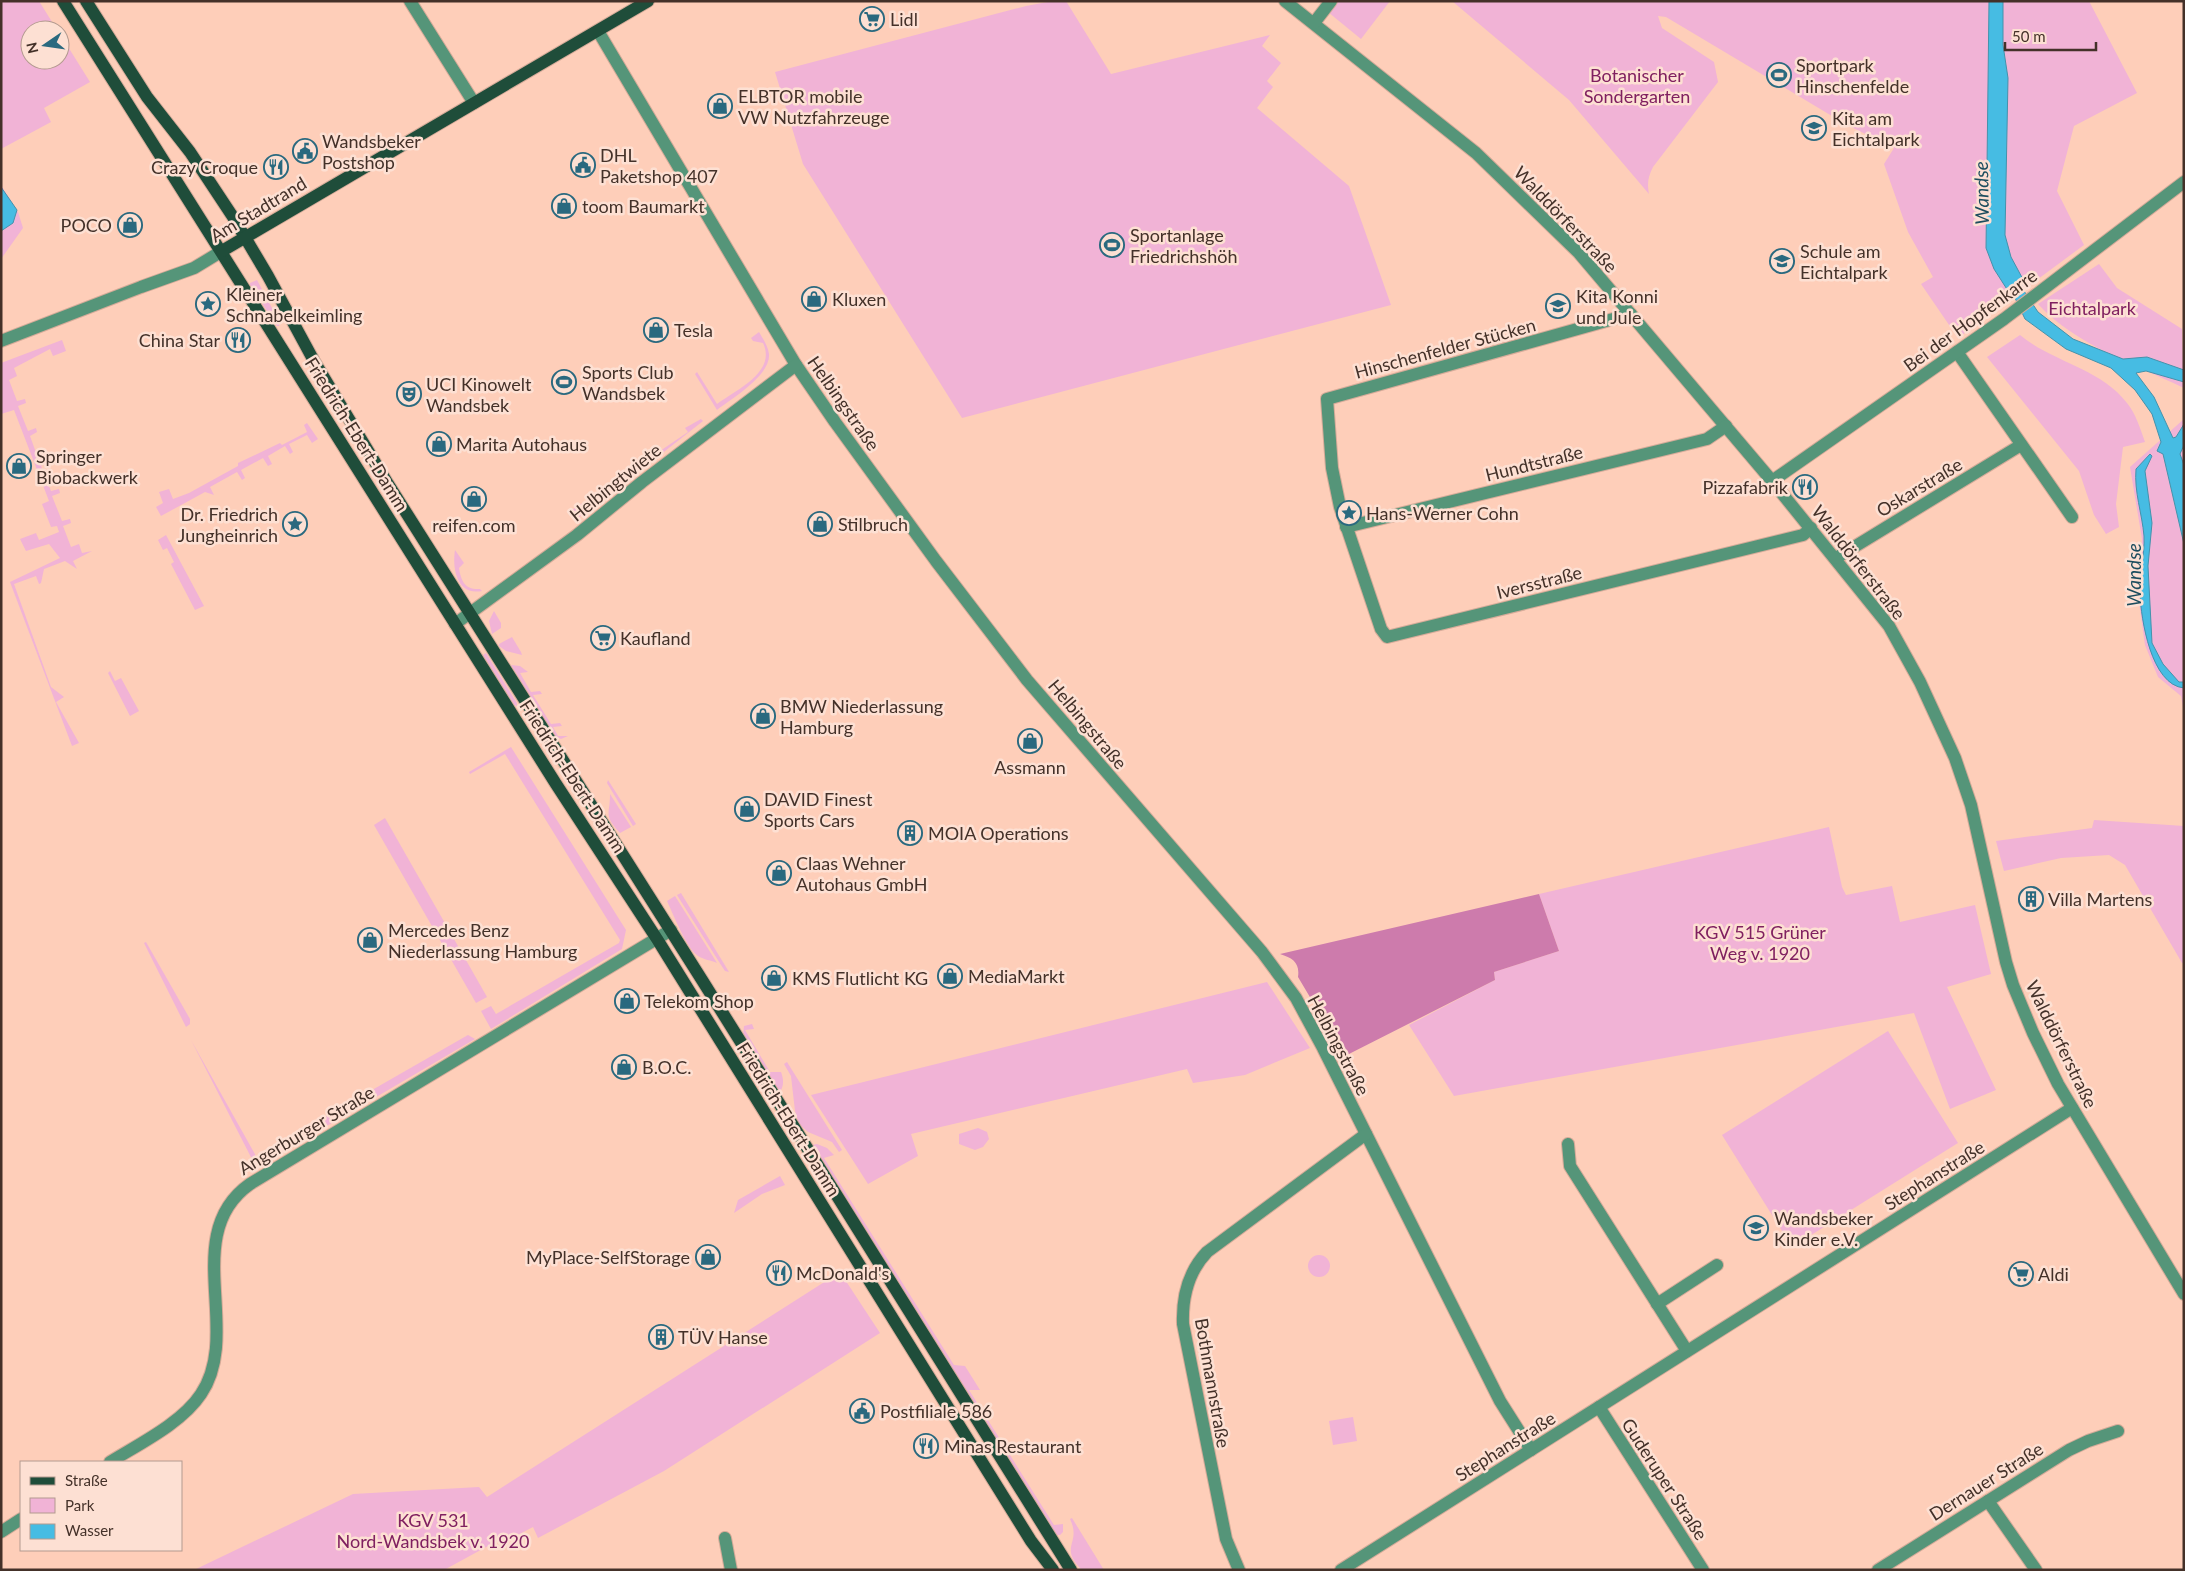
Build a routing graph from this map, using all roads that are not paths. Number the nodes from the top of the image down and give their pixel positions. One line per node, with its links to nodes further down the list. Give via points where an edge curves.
1 (63, 1): 12 (main road, Friedrich-Ebert-Damm)
2 (86, 1): 11 (main road, Friedrich-Ebert-Damm, via 147,97 212,184)
3 (410, 1): 9 (street)
4 (648, 1): 8 (main road, Am Stadtrand)
5 (1285, 1): 7 (street, Walddörferstraße)
6 (1332, 1): 7 (street)
7 (1314, 23): 13 (street, Walddörferstraße, via 1476,153 1579,253)
8 (598, 31): 9 (main road, Am Stadtrand); 16 (street, Helbingstraße)
9 (474, 103): 11 (main road, Am Stadtrand)
10 (2184, 182): 15 (street, Bei der Hopfenkarre)
11 (245, 237): 12 (main road, Am Stadtrand); 24 (main road, Friedrich-Ebert-Damm, via 340,406)
12 (222, 251): 14 (street, Am Stadtrand, via 194,268); 25 (main road, Friedrich-Ebert-Damm)
13 (1631, 314): 17 (street, Walddörferstraße); 21 (street, Hinschenfelder Stücken, via 1327,398 1332,468)
14 (1, 341)
15 (1957, 352): 18 (street); 19 (street, Bei der Hopfenkarre)
16 (796, 365): 24 (street, Helbingtwiete, via 585,529); 29 (street, Helbingstraße, via 911,527 1027,680 1278,971 1314,1030)
17 (1726, 426): 19 (street, Walddörferstraße); 21 (street, Hundtstraße, via 1707,439)
18 (2021, 445): 20 (street); 23 (street, Oskarstraße)
19 (1772, 481): 22 (street, Walddörferstraße)
20 (2072, 517)
21 (1346, 527): 22 (street, Iversstraße, via 1381,629 1387,637 1803,535)
22 (1811, 528): 23 (street, Walddörferstraße)
23 (1836, 558): 28 (street, Walddörferstraße, via 1889,626 1920,682 1955,758 1971,805 2013,985 2033,1033)
24 (470, 613): 25 (street, Helbingtwiete); 26 (main road, Friedrich-Ebert-Damm)
25 (455, 624): 27 (main road, Friedrich-Ebert-Damm)
26 (671, 930): 27 (street, Angerburger Straße); 45 (main road, Friedrich-Ebert-Damm)
27 (657, 939): 38 (street, Angerburger Straße, via 235,1196 224,1212 216,1237 215,1356 208,1382 184,1413); 44 (main road, Friedrich-Ebert-Damm, via 1031,1541)
28 (2072, 1108): 32 (street, Walddörferstraße); 34 (street, Stephanstraße)
29 (1366, 1134): 37 (street, Helbingstraße, via 1500,1402); 46 (street, Bothmannstraße, via 1206,1252 1189,1278 1182,1304 1183,1324 1226,1539)
30 (1568, 1144): 33 (street, via 1570,1166)
31 (1717, 1265): 33 (street)
32 (2184, 1294)
33 (1658, 1304): 34 (street)
34 (1687, 1351): 35 (street, Stephanstraße)
35 (1598, 1407): 37 (street, Stephanstraße); 48 (street, Guderuper Straße)
36 (2118, 1432): 39 (street, Dernauer Straße, via 2069,1450)
37 (1531, 1450): 47 (street, Stephanstraße)
38 (112, 1461)
39 (1988, 1501): 49 (street, Dernauer Straße); 50 (street)
40 (20, 1521): 41 (street)
41 (1, 1532)
42 (725, 1538): 43 (street)
43 (731, 1570)
44 (1053, 1570)
45 (1071, 1570)
46 (1239, 1570)
47 (1341, 1570)
48 (1702, 1570)
49 (1878, 1570)
50 (2036, 1570)

